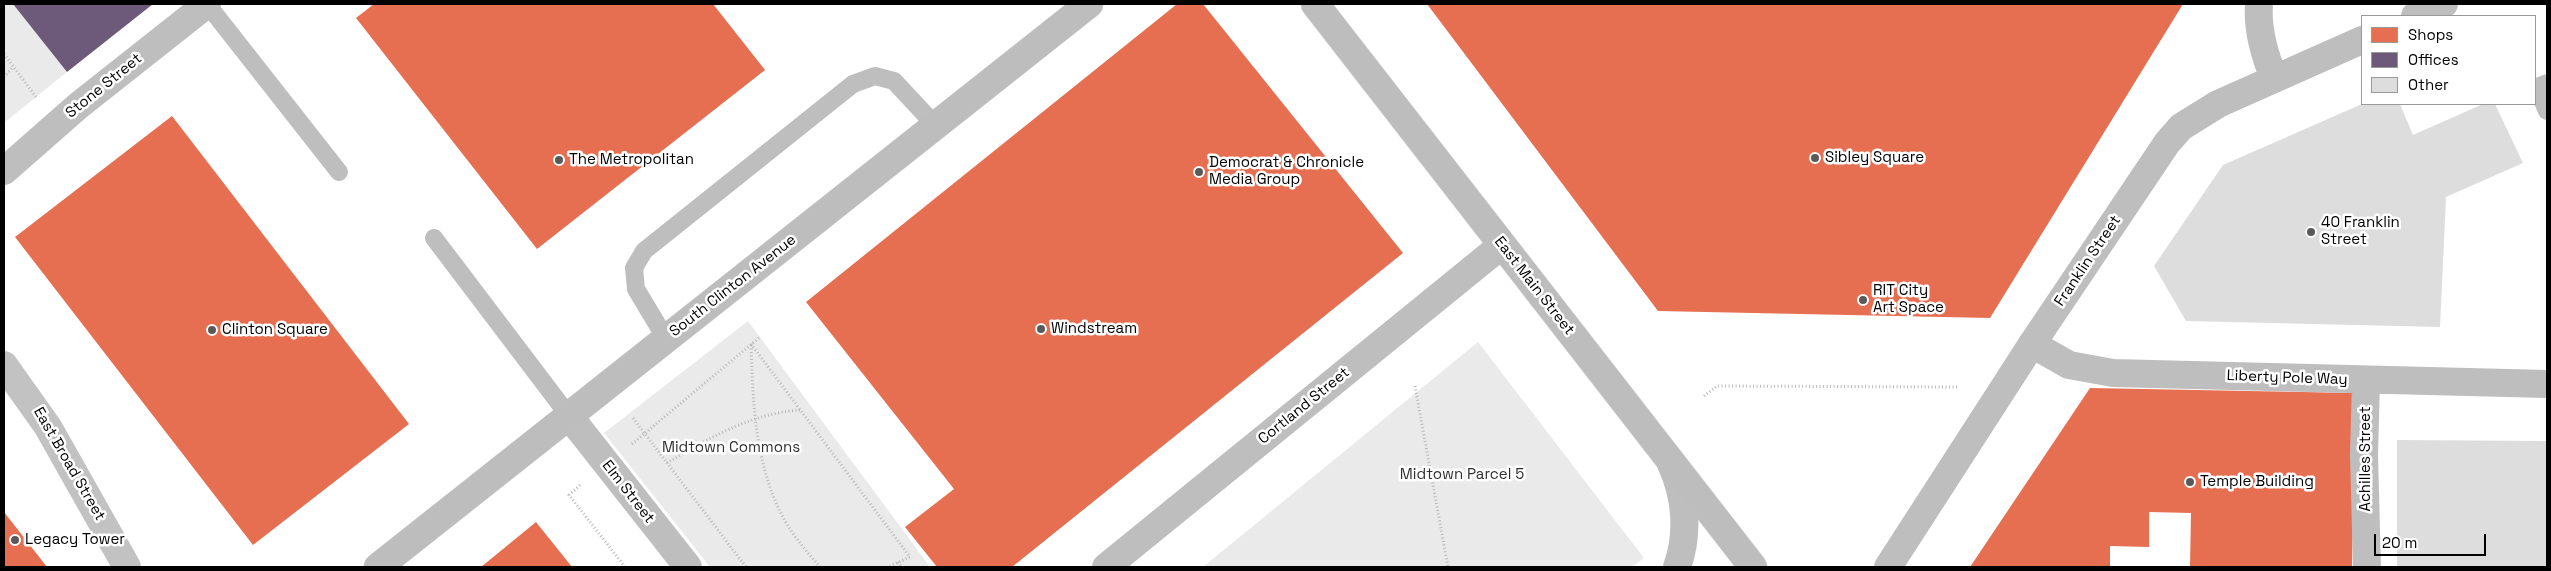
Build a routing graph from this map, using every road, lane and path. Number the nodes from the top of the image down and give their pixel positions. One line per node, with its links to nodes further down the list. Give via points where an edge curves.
1 (207, 4): 16 (street, Stone Street, via 78,106); 17 (lane)
2 (1089, 4): 15 (main road, South Clinton Avenue)
3 (1315, 4): 19 (main road, East Main Street)
4 (2259, 4): 11 (street, via 2259,30)
5 (2444, 4): 6 (street)
6 (2417, 15)
7 (2361, 40): 11 (street, Franklin Street)
8 (4, 54): 9 (path)
9 (13, 67): 10 (path); 13 (path)
10 (4, 77)
11 (2274, 78): 23 (street, Franklin Street, via 2199,114 2172,138)
12 (2547, 83): 14 (lane, via 2537,88)
13 (39, 100)
14 (2547, 111)
15 (935, 125): 21 (main road, South Clinton Avenue); 21 (lane, via 894,81 875,76 853,84 644,251 634,268 636,289)
16 (4, 171)
17 (339, 172)
18 (434, 238): 31 (lane)
19 (1502, 245): 36 (main road, East Main Street); 48 (street, Cortland Street)
20 (760, 337): 22 (path)
21 (666, 339): 31 (main road, South Clinton Avenue)
22 (751, 344): 30 (path); 33 (path); 34 (path)
23 (2032, 344): 25 (street, Liberty Pole Way, via 2069,365 2113,373); 52 (street, Franklin Street)
24 (4, 365): 40 (main road, East Broad Street, via 48,427)
25 (2366, 381): 26 (street, Liberty Pole Way); 53 (street, Achilles Street)
26 (2547, 384)
27 (1415, 386): 49 (path)
28 (1958, 387): 29 (path, via 1717,386)
29 (1704, 396)
30 (800, 410): 33 (path); 39 (path, via 910,557)
31 (569, 416): 41 (main road, South Clinton Avenue); 43 (street, Elm Street)
32 (633, 418): 34 (path)
33 (754, 421): 37 (path, via 726,431); 45 (path, via 774,496 786,522)
34 (645, 433): 35 (path); 37 (path)
35 (630, 444)
36 (1669, 460): 50 (street, via 1681,490 1684,521); 51 (main road, East Main Street)
37 (667, 463): 44 (path)
38 (584, 482): 42 (path, via 569,495)
39 (898, 562): 46 (path); 47 (path)
40 (127, 567)
41 (378, 567)
42 (625, 567)
43 (688, 567)
44 (746, 567)
45 (820, 567)
46 (888, 567)
47 (901, 567)
48 (1106, 567)
49 (1448, 567)
50 (1677, 567)
51 (1753, 567)
52 (1888, 567)
53 (2367, 567)

